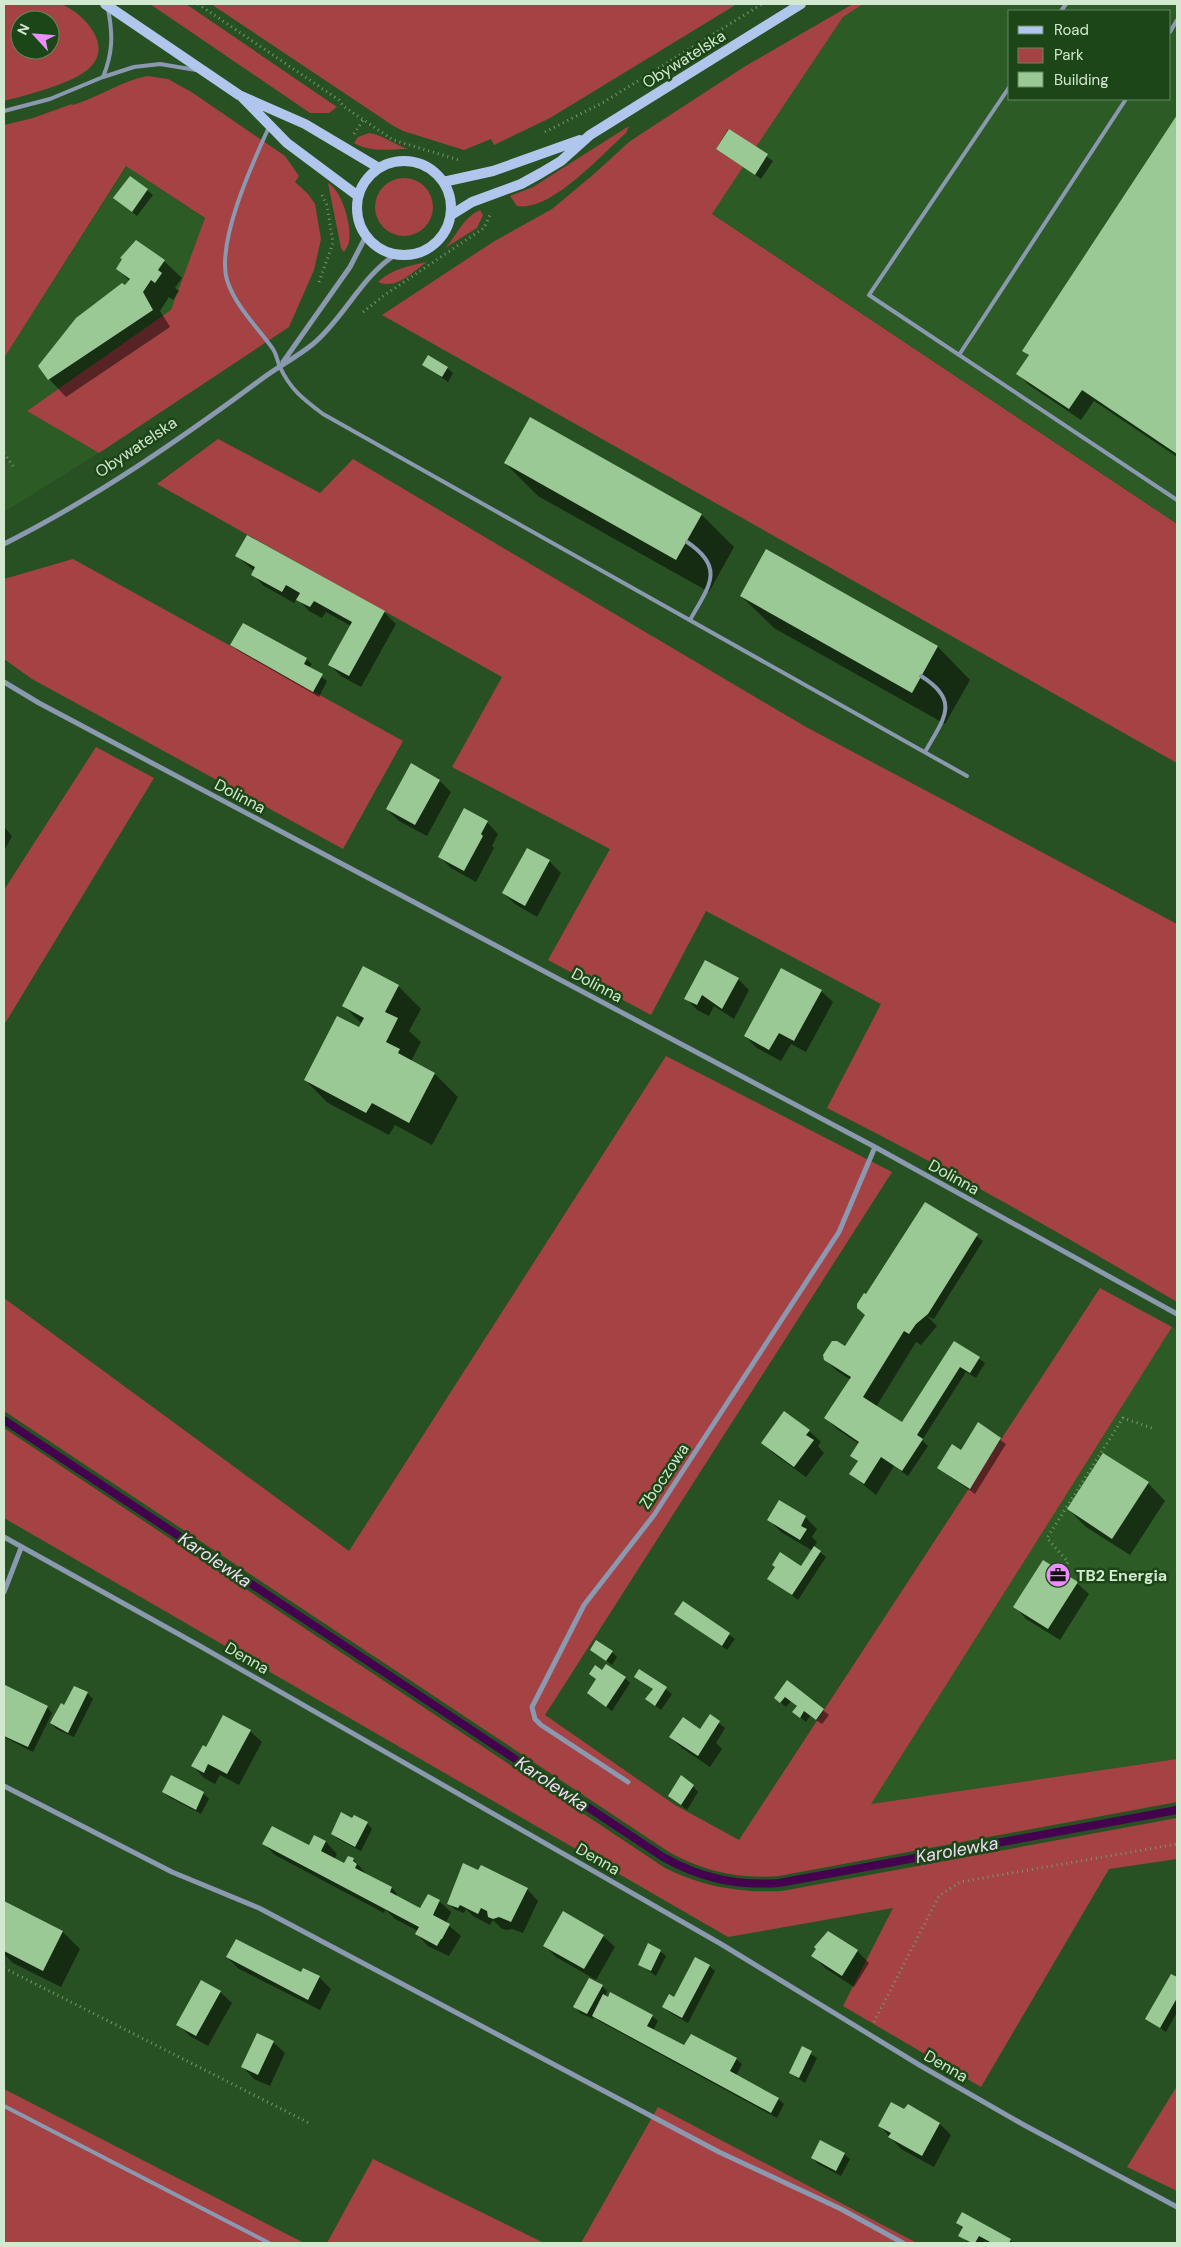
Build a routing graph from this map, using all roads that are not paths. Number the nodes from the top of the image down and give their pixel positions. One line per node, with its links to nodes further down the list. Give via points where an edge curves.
1 (106, 4): 3 (main road); 4 (lane, via 112,48)
2 (801, 4): 10 (main road, Obywatelska)
3 (205, 72): 4 (lane, via 160,64 134,67); 6 (main road)
4 (103, 77): 8 (lane, via 50,99)
5 (1008, 89): 17 (lane, via 869,295)
6 (239, 95): 9 (main road); 11 (main road, via 305,124)
7 (1125, 100): 17 (lane)
8 (4, 111)
9 (269, 127): 13 (main road); 18 (lane, via 231,225 225,263 227,282 235,298 276,354)
10 (584, 139): 12 (main road, Obywatelska, via 493,171); 14 (main road, Obywatelska, via 541,173 472,202)
11 (379, 168): 12 (main road, via 400,161 416,162 434,172); 13 (main road, via 366,181)
12 (443, 182): 14 (main road, via 450,197)
13 (358, 196): 15 (main road, via 357,214)
14 (451, 215): 16 (main road, via 446,231 432,247 409,255)
15 (366, 236): 16 (main road, via 379,249); 18 (street, Obywatelska, via 350,267)
16 (395, 255): 18 (street, Obywatelska, via 374,272 332,326)
17 (959, 355): 19 (lane)
18 (280, 366): 21 (street, Obywatelska, via 109,484); 22 (lane, via 290,386 323,414)
19 (1177, 500)
20 (687, 542): 22 (lane, via 707,558 711,568 707,590)
21 (4, 544)
22 (690, 620): 25 (lane)
23 (922, 676): 25 (lane, via 936,685 946,702 942,722)
24 (4, 682): 27 (street, Dolinna)
25 (925, 752): 26 (lane)
26 (967, 776)
27 (875, 1147): 28 (street, Dolinna); 32 (street, Zboczowa, via 839,1232 654,1515 584,1605 532,1707 535,1719 541,1725)
28 (1177, 1314)
29 (4, 1537): 30 (street, Denna)
30 (21, 1548): 31 (street); 35 (street, Denna, via 444,1785 721,1944 1016,2120)
31 (4, 1592)
32 (628, 1782)
33 (4, 1786): 37 (street, via 172,1872 259,1908 719,2152 841,2209)
34 (4, 2106): 36 (lane)
35 (1177, 2208)
36 (269, 2243)
37 (903, 2243)

